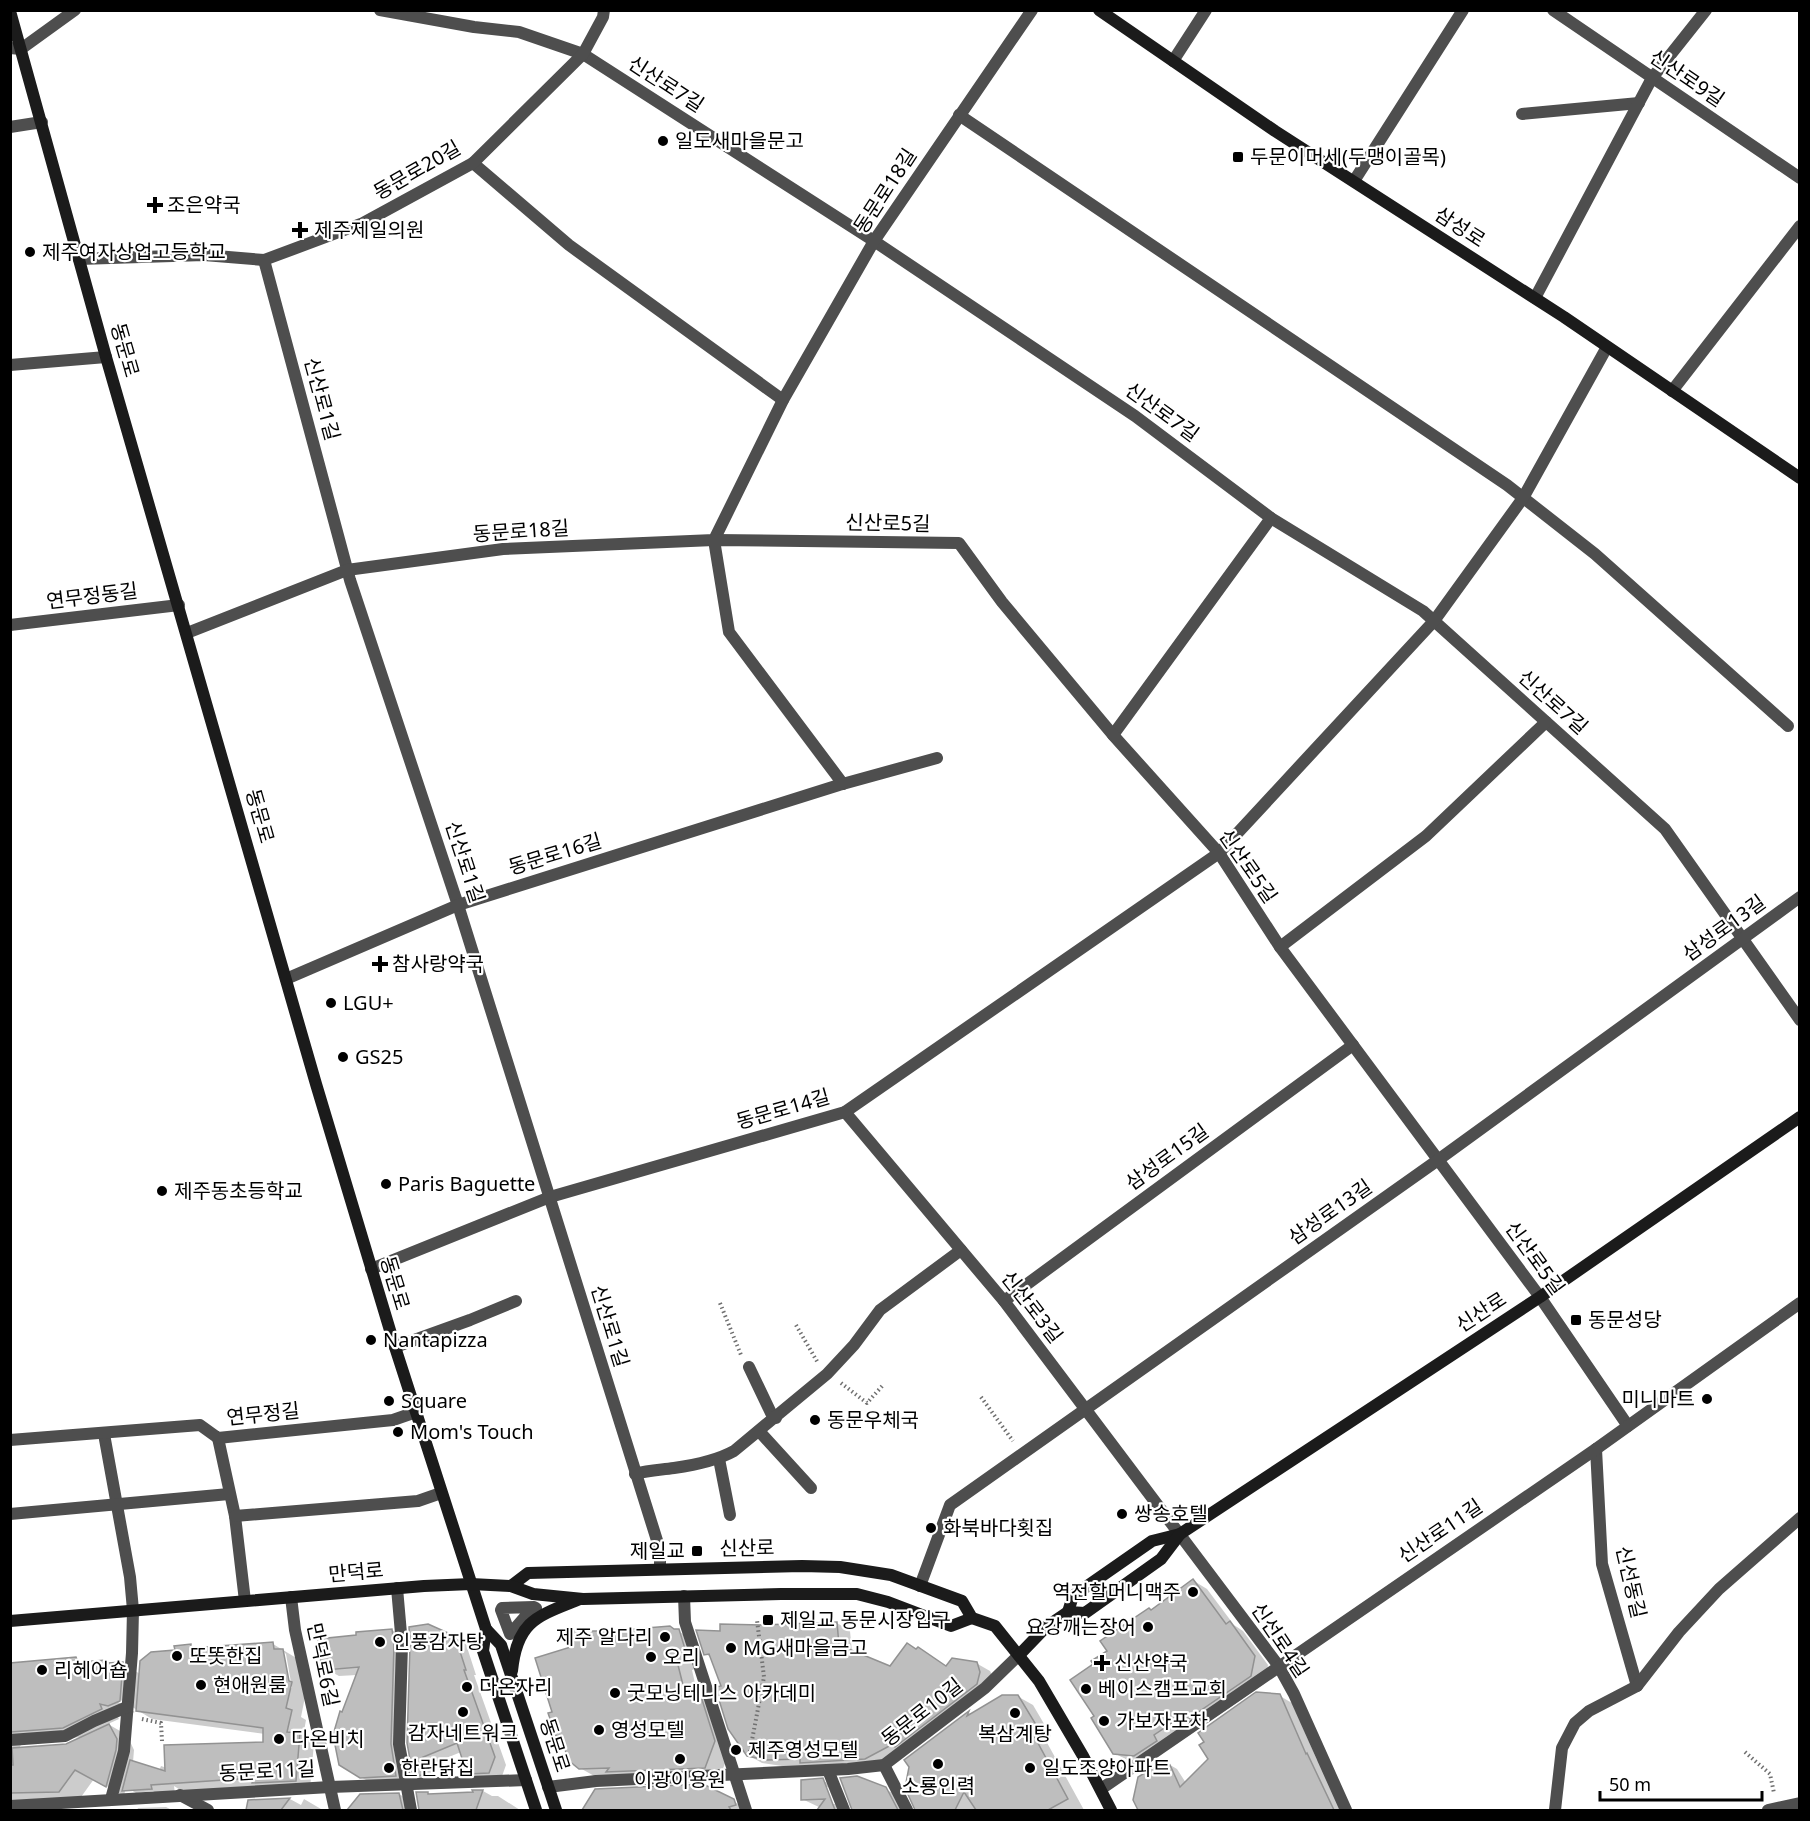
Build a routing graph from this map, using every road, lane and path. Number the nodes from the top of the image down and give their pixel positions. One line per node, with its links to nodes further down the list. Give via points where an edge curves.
1 (75, 10): 11 (street)
2 (380, 10): 12 (street, 신산로7길, via 519,32)
3 (604, 10): 12 (street, 동문로20길)
4 (1032, 10): 17 (street, 동문로18길)
5 (1099, 10): 13 (main road, 삼성로)
6 (1206, 10): 13 (street)
7 (1463, 10): 22 (street)
8 (1552, 10): 14 (street, 신산로9길)
9 (1706, 10): 14 (street)
10 (10, 11): 11 (main road, 동문로)
11 (16, 48): 18 (main road, 동문로)
12 (583, 54): 20 (street, 동문로20길); 24 (street, 신산로7길)
13 (1173, 61): 22 (main road, 삼성로)
14 (1652, 78): 15 (street); 21 (street, 신산로9길)
15 (1639, 102): 16 (street); 27 (street)
16 (1522, 114)
17 (959, 115): 24 (street, 동문로18길); 34 (street)
18 (42, 122): 19 (street); 25 (main road, 동문로)
19 (10, 127)
20 (473, 163): 26 (street, 동문로20길, via 363,223); 32 (street, via 569,245)
21 (1800, 177)
22 (1354, 181): 27 (main road, 삼성로)
23 (1800, 226): 31 (street)
24 (874, 242): 32 (street, 동문로18길); 35 (street, 신산로7길, via 1135,416)
25 (79, 259): 26 (street, 동문로20길, via 204,255); 29 (main road, 동문로)
26 (264, 260): 37 (street, 신산로1길)
27 (1535, 298): 28 (main road, 삼성로)
28 (1607, 347): 31 (main road, 삼성로); 34 (street, 동문로14길)
29 (106, 357): 30 (street); 38 (main road, 동문로)
30 (10, 365)
31 (1672, 391): 33 (main road, 삼성로)
32 (783, 400): 36 (street, 동문로18길)
33 (1800, 478)
34 (1523, 498): 39 (street, 동문로14길); 43 (street, via 1595,554)
35 (1271, 518): 39 (street, 신산로7길, via 1423,610); 44 (street)
36 (714, 540): 37 (street, 동문로18길, via 503,549); 44 (street, 신산로5길, via 959,543 1002,602); 46 (street, via 729,632)
37 (347, 570): 41 (street, 동문로18길); 49 (street, 신산로1길)
38 (179, 606): 40 (street, 연무정동길); 41 (main road, 동문로)
39 (1434, 621): 42 (street, 신산로7길); 47 (street, 동문로14길)
40 (10, 625)
41 (187, 633): 52 (main road, 동문로)
42 (1546, 722): 50 (street, 신산로7길, via 1665,829); 51 (street, via 1426,836)
43 (1788, 726)
44 (1113, 735): 47 (street, 신산로5길)
45 (937, 758): 46 (street, 동문로16길)
46 (843, 784): 49 (street, 동문로16길)
47 (1219, 853): 51 (street, 신산로5길); 55 (street, 동문로14길)
48 (1800, 897): 50 (street, 삼성로13길)
49 (458, 904): 52 (street, 동문로16길); 58 (street, 신산로1길)
50 (1743, 939): 53 (street, 신산로7길); 57 (street, 삼성로13길)
51 (1280, 946): 54 (street, 신산로5길)
52 (286, 979): 60 (main road, 동문로)
53 (1800, 1020)
54 (1353, 1045): 57 (street, 신산로5길); 63 (street, 삼성로15길)
55 (844, 1112): 58 (street, 동문로14길); 59 (street, 신산로3길)
56 (1800, 1117): 61 (main road, 신산로)
57 (1438, 1160): 61 (street, 신산로5길); 72 (street, 삼성로13길)
58 (550, 1197): 60 (street, 동문로14길); 83 (street, 신산로1길)
59 (961, 1250): 63 (street, 신산로3길); 69 (street, via 880,1310)
60 (371, 1269): 67 (main road, 동문로)
61 (1540, 1297): 75 (street, 신산로5길); 92 (main road, 신산로)
62 (516, 1301): 67 (street)
63 (1005, 1301): 72 (street, 신산로3길)
64 (1800, 1302): 75 (street, 신산로11길)
65 (720, 1303): 68 (path)
66 (796, 1325): 69 (path)
67 (395, 1347): 73 (main road, 동문로)
68 (749, 1367): 74 (street)
69 (827, 1374): 70 (path, via 867,1404); 74 (street)
70 (884, 1384)
71 (981, 1397): 81 (path)
72 (1085, 1409): 81 (street, 삼성로13길); 92 (street, 신산로3길)
73 (416, 1412): 78 (street, 연무정길, via 393,1420); 85 (main road, 동문로)
74 (776, 1418): 76 (street)
75 (1628, 1426): 80 (street, 신산로11길)
76 (759, 1431): 82 (street); 84 (street)
77 (104, 1434): 78 (street, 연무정길, via 200,1425); 79 (street, 연무정길); 87 (street)
78 (218, 1438): 86 (street)
79 (10, 1440)
80 (1596, 1449): 109 (street, 신산로11길); 111 (street, 신선동길, via 1602,1564)
81 (1023, 1453): 96 (street, 삼성로13길, via 950,1505)
82 (719, 1459): 83 (street); 89 (street)
83 (635, 1474): 93 (street, 신산로1길, via 660,1550)
84 (811, 1488)
85 (441, 1493): 90 (street, via 418,1501); 94 (main road, 동문로)
86 (230, 1494): 87 (street); 90 (street)
87 (118, 1505): 88 (street); 102 (street)
88 (10, 1514)
89 (730, 1515)
90 (235, 1516): 101 (street)
91 (1800, 1518): 111 (street, via 1719,1589)
92 (1180, 1534): 103 (main road, 신산로, via 1161,1559 1085,1613); 103 (main road, 신산로, via 1152,1541 1073,1596); 109 (street, 신선로4길)
93 (660, 1569): 95 (main road, 신산로, via 528,1573); 96 (main road, 신산로, via 840,1567 883,1574)
94 (471, 1584): 95 (main road); 97 (main road, 만덕로); 107 (main road, 동문로)
95 (511, 1586): 100 (main road, via 533,1594)
96 (920, 1586): 104 (main road, 신산로, via 962,1601)
97 (396, 1588): 99 (main road, 만덕로); 122 (street, via 402,1645 399,1743)
98 (684, 1596): 100 (main road); 104 (main road, via 857,1594 951,1626); 119 (street, via 685,1622)
99 (291, 1597): 101 (main road, 만덕로); 123 (street, 만덕로6길)
100 (582, 1599): 110 (main road, via 526,1627 514,1652)
101 (245, 1601): 102 (main road, 만덕로)
102 (133, 1610): 106 (main road, 만덕로); 112 (street)
103 (1068, 1612): 108 (main road, 신산로, via 1046,1627)
104 (972, 1618): 108 (main road, 신산로, via 995,1626)
105 (757, 1620): 116 (path, via 764,1677)
106 (10, 1621)
107 (486, 1629): 110 (main road, 동문로, via 501,1645); 121 (main road, 동문로, via 483,1651)
108 (1019, 1655): 117 (street, 동문로10길, via 985,1689); 125 (main road, via 1045,1690)
109 (1278, 1665): 125 (street, 신산로11길); 139 (street, 신선로4길)
110 (512, 1675): 124 (main road, 동문로)
111 (1637, 1686): 140 (street, via 1589,1711 1575,1723 1562,1748)
112 (127, 1712): 113 (street, via 94,1721 65,1736); 114 (path, via 161,1722); 127 (street, via 124,1751)
113 (10, 1740)
114 (162, 1742)
115 (1745, 1752): 120 (path)
116 (749, 1756)
117 (884, 1765): 118 (street, 동문로10길); 137 (street)
118 (828, 1770): 119 (street, 동문로10길); 136 (street)
119 (734, 1774): 124 (street, 동문로10길); 135 (street)
120 (1771, 1777)
121 (526, 1780): 122 (street, 동문로11길); 133 (main road, 동문로)
122 (406, 1784): 123 (street, 동문로11길); 132 (street)
123 (330, 1787): 126 (street, 동문로11길); 131 (street, 만덕로6길)
124 (548, 1787): 134 (main road, 동문로)
125 (1101, 1789): 138 (main road)
126 (180, 1796): 127 (street, 동문로11길); 130 (street)
127 (111, 1799): 129 (street, 동문로11길)
128 (1800, 1803): 141 (street)
129 (10, 1806)
130 (208, 1810)
131 (335, 1810)
132 (411, 1810)
133 (536, 1810)
134 (556, 1810)
135 (746, 1810)
136 (844, 1810)
137 (907, 1810)
138 (1111, 1810)
139 (1346, 1810)
140 (1555, 1810)
141 (1768, 1810)

